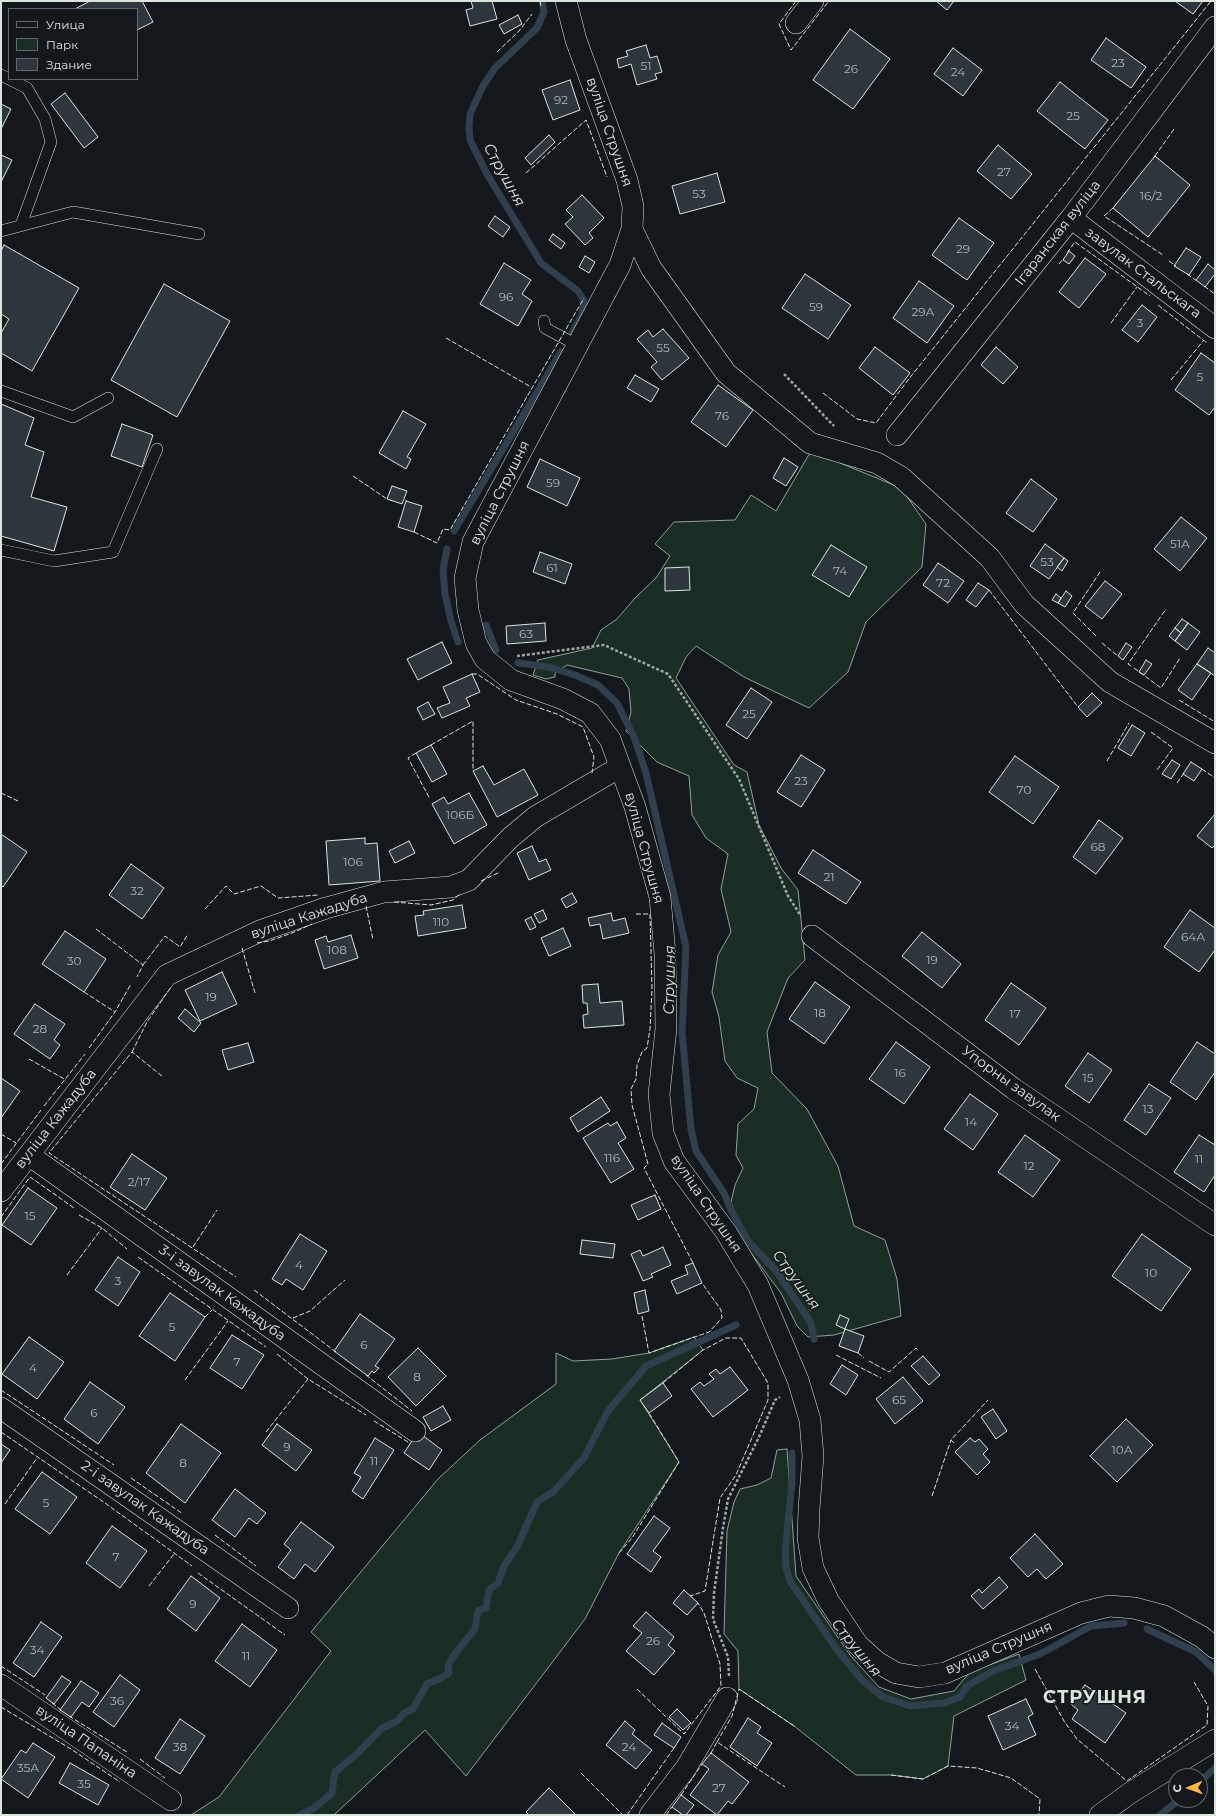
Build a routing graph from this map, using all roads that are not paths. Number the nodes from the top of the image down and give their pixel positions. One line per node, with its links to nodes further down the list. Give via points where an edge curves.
1 (566, 1): 8 (street, вуліца Струшня, via 579,47 627,180 633,206)
2 (813, 1): 3 (street)
3 (796, 24)
4 (1215, 27): 6 (street, Ігаранская вуліца)
5 (11, 80): 7 (lane, via 26,88 45,119 51,142)
6 (1071, 218): 12 (street, завулак Стальскага); 16 (street, Ігаранская вуліца)
7 (21, 226): 9 (lane); 10 (lane, via 72,212)
8 (632, 229): 13 (street, вуліца Струшня, via 620,265); 19 (street, via 651,268 726,373 810,443 877,463 901,477 990,558 1024,604 1110,682)
9 (1, 231)
10 (199, 234)
11 (544, 321): 13 (lane, via 545,328)
12 (1215, 328)
13 (577, 345): 20 (street, вуліца Струшня, via 473,542 465,578 468,610 476,642 485,659 511,680 563,699 590,713 610,740)
14 (1, 392): 15 (lane, via 73,417)
15 (108, 398)
16 (897, 435)
17 (157, 450): 18 (lane, via 113,552 54,561)
18 (1, 550)
19 (1215, 743)
20 (620, 768): 22 (street, вуліца Кажадуба, via 535,817 510,838 469,880 451,887 384,892 326,908 260,931 167,975); 28 (street, вуліца Струшня, via 635,807 660,897 666,1029 659,1094 663,1133 674,1161 726,1232 758,1284 780,1334 810,1420 813,1456 808,1524 813,1568 828,1600 858,1645 877,1662 896,1673 919,1677 946,1673 1081,1613 1109,1606 1134,1608 1164,1616 1202,1637)
21 (812, 936): 24 (street, Упорны завулак, via 1014,1088)
22 (28, 1155): 23 (street, вуліца Кажадуба); 26 (street, 3-і завулак Кажадуба)
23 (1, 1191)
24 (1215, 1225)
25 (1, 1408): 27 (street, 2-і завулак Кажадуба)
26 (415, 1431)
27 (288, 1608)
28 (1215, 1648)
29 (1, 1685): 32 (street, вуліца Папаніна)
30 (727, 1698): 33 (street, via 686,1768)
31 (1215, 1740): 34 (street, via 1130,1793)
32 (171, 1800)
33 (650, 1815)
34 (1100, 1815)

